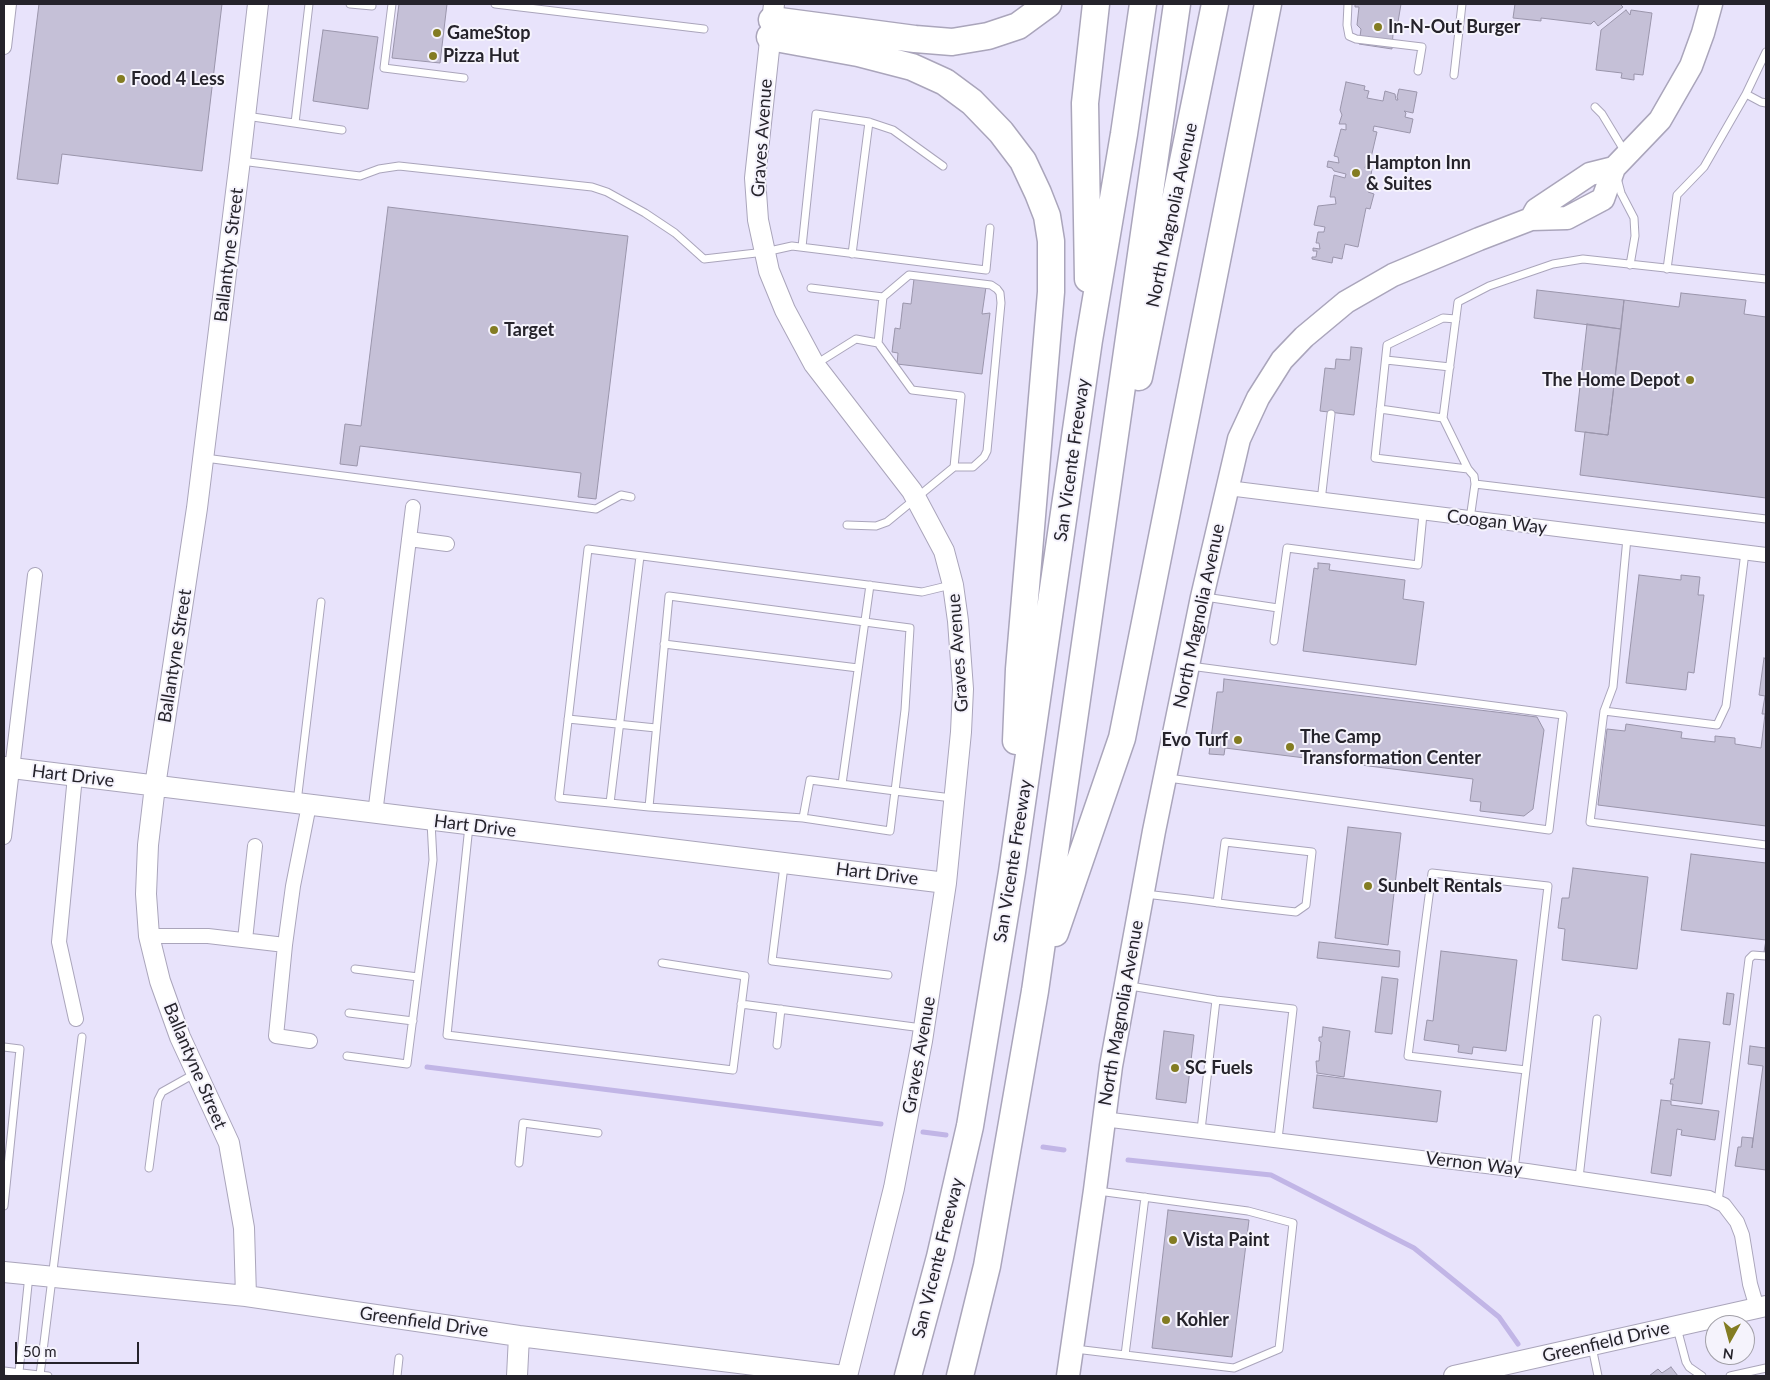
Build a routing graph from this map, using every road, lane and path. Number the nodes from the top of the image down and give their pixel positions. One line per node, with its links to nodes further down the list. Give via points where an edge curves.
1 (9, 4): 19 (street)
2 (258, 4): 28 (main road, Ballantyne Street)
3 (309, 4): 30 (lane)
4 (350, 4): 16 (lane)
5 (392, 4): 24 (lane, via 384,68)
6 (495, 4): 18 (lane)
7 (1048, 4): 17 (highway, via 1018,26 988,36 952,42)
8 (1096, 4): 45 (highway, via 1085,120)
9 (1142, 4): 45 (highway)
10 (1177, 4): 81 (highway)
11 (1215, 4): 81 (highway, North Magnolia Avenue)
12 (1268, 4): 119 (highway, via 1122,738)
13 (1348, 4): 22 (lane, via 1349,36 1356,40 1422,47)
14 (1462, 4): 23 (lane)
15 (1710, 4): 33 (main road, via 1691,66 1660,120)
16 (372, 6)
17 (772, 20): 37 (main road, Graves Avenue, via 755,178 758,220); 106 (highway, via 867,56 912,67 945,82 972,102 1023,161 1046,216 1051,241 1051,292 1019,669)
18 (704, 29)
19 (4, 47)
20 (1766, 52): 21 (lane)
21 (1762, 68): 25 (lane)
22 (1418, 71)
23 (1454, 75)
24 (464, 78)
25 (1746, 94): 26 (lane); 40 (lane, via 1704,167 1676,194)
26 (1766, 103)
27 (1594, 107): 33 (lane, via 1602,114)
28 (246, 116): 30 (lane); 32 (main road, Ballantyne Street)
29 (869, 122): 34 (lane, via 893,130); 36 (lane, via 816,114); 38 (lane)
30 (295, 123): 31 (lane)
31 (342, 130)
32 (240, 160): 37 (lane, via 360,176 400,166 592,187 645,213 675,233 704,259); 53 (main road, Ballantyne Street)
33 (1620, 161): 39 (lane, via 1621,193 1634,218 1636,236); 57 (main road, North Magnolia Avenue, via 1590,174 1536,210 1532,219 1393,275 1346,302 1282,360 1258,398 1239,440)
34 (943, 166)
35 (990, 228): 38 (lane, via 986,270)
36 (802, 247): 37 (lane); 38 (lane)
37 (765, 252): 48 (main road, Graves Avenue, via 785,310)
38 (852, 254)
39 (1630, 265): 40 (lane); 44 (lane, via 1583,259 1552,264 1489,286 1458,302)
40 (1667, 269): 41 (lane)
41 (1766, 279)
42 (810, 288): 43 (lane)
43 (883, 297): 46 (lane); 54 (lane, via 909,276 991,285 1000,293 987,451 973,467)
44 (1456, 319): 47 (lane, via 1443,318 1387,345); 49 (lane)
45 (1089, 340): 106 (highway, San Vicente Freeway)
46 (878, 343): 48 (lane, via 856,339); 54 (lane, via 912,390 961,396)
47 (1386, 360): 49 (lane); 50 (lane)
48 (814, 364): 59 (main road, Graves Avenue)
49 (1450, 367): 52 (lane)
50 (1380, 410): 52 (lane); 55 (lane, via 1375,458)
51 (1331, 414): 60 (lane)
52 (1443, 418): 55 (lane)
53 (203, 458): 58 (lane, via 596,509 621,495); 92 (main road, Ballantyne Street)
54 (954, 467): 59 (lane)
55 (1468, 469): 56 (lane)
56 (1475, 484): 63 (lane); 64 (lane)
57 (1228, 488): 60 (street, Coogan Way); 75 (main road, North Magnolia Avenue)
58 (631, 496)
59 (916, 499): 65 (lane, via 887,522 876,526); 74 (main road, Graves Avenue, via 944,551)
60 (1321, 501): 62 (street, Coogan Way)
61 (413, 507): 67 (street)
62 (1424, 514): 63 (street, Coogan Way); 77 (lane, via 1418,565 1287,548)
63 (1470, 519): 66 (street, Coogan Way)
64 (1766, 519)
65 (847, 525)
66 (1627, 538): 69 (street, Coogan Way); 84 (lane, via 1614,687)
67 (410, 539): 68 (street); 98 (street)
68 (447, 544)
69 (1745, 552): 70 (street, Coogan Way); 84 (lane, via 1726,706 1717,725)
70 (1766, 555)
71 (640, 556): 73 (lane); 85 (lane, via 588,549); 86 (lane)
72 (35, 574): 88 (street)
73 (870, 585): 74 (lane, via 922,592); 78 (lane)
74 (953, 585): 94 (main road, Graves Avenue, via 964,689)
75 (1202, 596): 77 (lane); 82 (main road, North Magnolia Avenue)
76 (321, 602): 95 (lane)
77 (1278, 608): 79 (lane)
78 (865, 622): 80 (lane, via 669,596); 83 (lane); 93 (lane, via 910,628 905,710)
79 (1274, 641)
80 (664, 644): 83 (lane); 87 (lane)
81 (1081, 662): 119 (highway)
82 (1188, 666): 90 (main road, North Magnolia Avenue); 90 (lane, via 1563,714 1549,830)
83 (858, 668): 91 (lane)
84 (1604, 711): 103 (lane, via 1590,822)
85 (568, 719): 86 (lane); 96 (lane, via 559,798)
86 (620, 724): 87 (lane); 96 (lane)
87 (656, 728): 97 (lane)
88 (8, 768): 89 (main road, Hart Drive); 102 (street)
89 (75, 776): 92 (main road, Hart Drive); 124 (street, via 59,942)
90 (1165, 777): 108 (main road, North Magnolia Avenue)
91 (842, 784): 93 (lane); 99 (lane, via 810,780)
92 (155, 786): 95 (main road, Hart Drive); 110 (main road, Ballantyne Street, via 146,894)
93 (895, 791): 94 (lane); 99 (lane, via 890,831)
94 (954, 799): 107 (main road, Graves Avenue)
95 (303, 804): 98 (main road, Hart Drive); 112 (street)
96 (610, 804): 97 (lane)
97 (649, 807): 99 (lane)
98 (375, 814): 100 (main road, Hart Drive)
99 (803, 818)
100 (431, 820): 101 (main road, Hart Drive); 117 (lane, via 433,860)
101 (469, 825): 105 (main road, Hart Drive); 121 (lane, via 447,1035 733,1070)
102 (4, 837)
103 (1766, 845)
104 (255, 846): 111 (street)
105 (784, 863): 107 (main road, Hart Drive); 116 (lane, via 772,961)
106 (1012, 872): 166 (highway, San Vicente Freeway, via 970,1126)
107 (946, 883): 127 (main road, Graves Avenue)
108 (1142, 894): 109 (lane); 118 (main road, North Magnolia Avenue)
109 (1217, 903): 109 (lane, via 1296,912 1306,905 1312,852 1225,842)
110 (149, 936): 111 (street); 134 (main road, Ballantyne Street, via 160,981)
111 (245, 940): 112 (street)
112 (285, 945): 129 (street, via 276,1036)
113 (1766, 956): 145 (lane, via 1753,955 1749,959)
114 (662, 964): 121 (lane, via 745,976)
115 (354, 969): 117 (lane)
116 (888, 974)
117 (418, 978): 126 (lane)
118 (1124, 986): 120 (lane); 135 (main road, North Magnolia Avenue)
119 (1035, 991): 167 (highway, via 987,1266)
120 (1216, 1000): 136 (lane); 138 (lane, via 1293,1009)
121 (741, 1004): 122 (lane)
122 (781, 1009): 127 (lane); 130 (lane)
123 (349, 1013): 126 (lane)
124 (76, 1019)
125 (1598, 1019): 142 (lane)
126 (412, 1021): 132 (lane, via 407,1064)
127 (924, 1028): 165 (main road, Graves Avenue, via 894,1188)
128 (82, 1037): 149 (lane)
129 (310, 1041)
130 (777, 1045)
131 (4, 1047): 146 (lane, via 20,1049)
132 (347, 1056)
133 (1526, 1070): 133 (lane, via 1548,886 1432,872 1408,1056); 141 (lane)
134 (196, 1073): 140 (lane, via 162,1092 158,1100); 150 (main road, Ballantyne Street, via 229,1143 244,1228)
135 (1103, 1119): 136 (street, Vernon Way); 143 (main road, North Magnolia Avenue)
136 (1201, 1130): 138 (street, Vernon Way)
137 (598, 1133): 139 (lane, via 523,1123)
138 (1278, 1140): 141 (street, Vernon Way)
139 (519, 1163)
140 (149, 1168)
141 (1514, 1170): 142 (street, Vernon Way)
142 (1579, 1178): 145 (street, Vernon Way)
143 (1095, 1190): 144 (lane); 155 (main road, North Magnolia Avenue)
144 (1145, 1197): 156 (lane); 156 (lane, via 1248,1211 1294,1222 1279,1349 1234,1368)
145 (1718, 1202): 151 (street, via 1737,1222 1750,1284)
146 (4, 1206)
147 (4, 1272): 148 (main road, Greenfield Drive)
148 (29, 1275): 149 (main road, Greenfield Drive); 160 (lane)
149 (53, 1277): 150 (main road, Greenfield Drive); 162 (lane)
150 (246, 1296): 153 (main road, Greenfield Drive)
151 (1762, 1307): 152 (main road, Greenfield Drive)
152 (1676, 1326): 154 (main road, Greenfield Drive); 171 (lane, via 1689,1368)
153 (519, 1336): 164 (main road); 165 (main road, Greenfield Drive)
154 (1592, 1345): 161 (main road, Greenfield Drive); 170 (lane)
155 (1072, 1348): 156 (lane); 168 (main road, North Magnolia Avenue)
156 (1126, 1355)
157 (399, 1358): 163 (lane)
158 (1766, 1368): 172 (lane)
159 (4, 1371): 160 (lane)
160 (19, 1372): 162 (lane)
161 (1497, 1372): 169 (main road, Greenfield Drive)
162 (44, 1376)
163 (397, 1376)
164 (517, 1376)
165 (845, 1376)
166 (908, 1376)
167 (960, 1376)
168 (1068, 1376)
169 (1454, 1376)
170 (1598, 1376)
171 (1702, 1376)
172 (1730, 1376)

